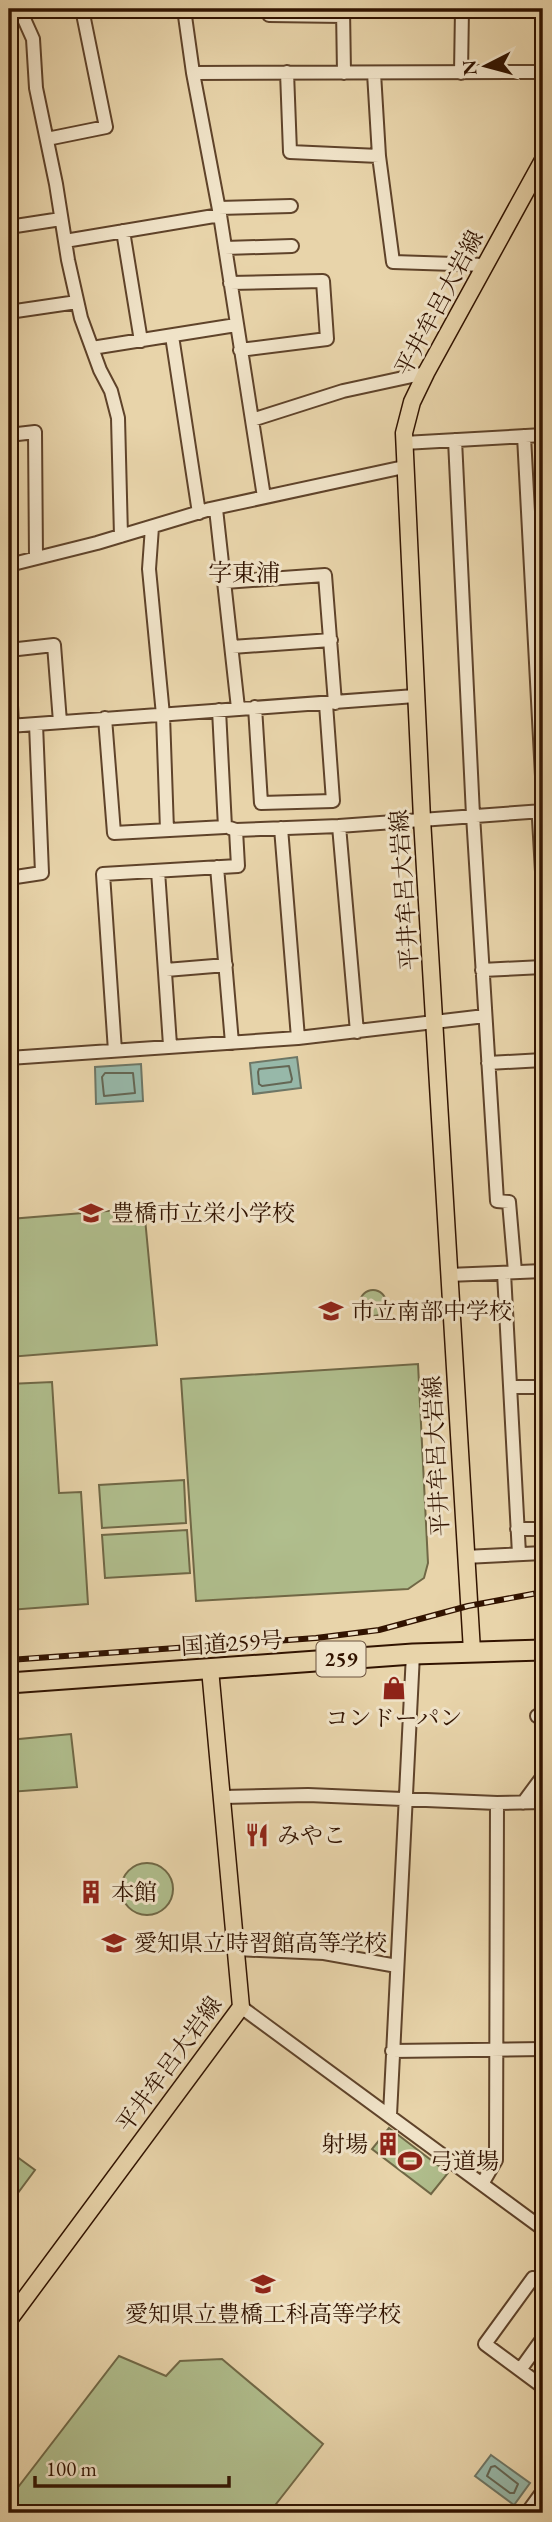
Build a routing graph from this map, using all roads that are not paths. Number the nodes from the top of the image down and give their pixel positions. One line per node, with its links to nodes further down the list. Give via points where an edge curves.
1 (21, 9): 7 (main road); 14 (street, via 33,39 36,88)
2 (82, 9): 14 (street, via 106,127)
3 (184, 9): 10 (street)
4 (462, 9): 13 (street)
5 (343, 12): 6 (street); 11 (street)
6 (269, 15)
7 (9, 18)
8 (287, 72): 10 (street); 11 (street); 15 (street, via 290,152)
9 (543, 72): 13 (street)
10 (193, 73): 18 (street)
11 (344, 73): 12 (street)
12 (374, 73): 13 (street); 15 (street)
13 (461, 73)
14 (47, 139): 19 (street)
15 (379, 156): 25 (street, via 393,262)
16 (543, 160): 25 (main road, 平井牟呂大岩線)
17 (291, 206): 18 (street)
18 (220, 212): 21 (street); 24 (street)
19 (61, 219): 20 (street); 22 (street)
20 (9, 227)
21 (123, 231): 22 (street); 31 (street)
22 (65, 241): 27 (street)
23 (292, 246): 24 (street)
24 (225, 248): 26 (street)
25 (485, 265): 34 (main road, 平井牟呂大岩線)
26 (230, 283): 29 (street); 33 (street, via 323,281 327,339)
27 (77, 302): 28 (street); 32 (street)
28 (9, 312)
29 (236, 325): 30 (street); 33 (street)
30 (172, 336): 31 (street); 44 (street)
31 (141, 341): 32 (street)
32 (92, 348): 46 (street, via 118,418)
33 (240, 350): 35 (street)
34 (426, 373): 35 (street, via 344,391); 40 (main road, 平井牟呂大岩線, via 409,410)
35 (252, 420): 42 (street)
36 (9, 435): 47 (street, via 35,432)
37 (543, 435): 38 (street)
38 (524, 436): 39 (street); 64 (street)
39 (455, 440): 40 (street); 66 (street)
40 (404, 443): 41 (main road, 平井牟呂大岩線)
41 (404, 467): 42 (street); 54 (main road, 平井牟呂大岩線)
42 (264, 497): 43 (street)
43 (216, 509): 44 (street); 49 (street)
44 (199, 513): 45 (street)
45 (152, 527): 46 (street); 59 (street, via 149,569)
46 (121, 536): 47 (street)
47 (36, 558): 48 (street)
48 (9, 565)
49 (225, 582): 50 (street, via 325,575); 51 (street)
50 (331, 640): 51 (street); 55 (street)
51 (232, 647): 57 (street)
52 (9, 650): 61 (street, via 54,645)
53 (9, 665): 63 (street)
54 (415, 696): 55 (street); 67 (main road, 平井牟呂大岩線)
55 (331, 704): 56 (street); 56 (street, via 333,801 261,803)
56 (255, 707): 57 (street)
57 (238, 708): 58 (street)
58 (219, 710): 59 (street); 70 (street)
59 (163, 715): 60 (street); 71 (street)
60 (105, 718): 61 (street); 71 (street, via 114,833)
61 (60, 722): 62 (street)
62 (36, 724): 63 (street); 74 (street, via 42,873)
63 (10, 726)
64 (543, 795)
65 (543, 809): 66 (street); 75 (street, via 539,819)
66 (473, 815): 67 (street); 79 (street)
67 (422, 819): 68 (street); 81 (main road, 平井牟呂大岩線)
68 (339, 826): 69 (street); 82 (street)
69 (281, 828): 70 (street); 83 (street)
70 (230, 829): 71 (street); 72 (street, via 238,866)
71 (167, 830)
72 (218, 867): 73 (street); 76 (street)
73 (158, 871): 78 (street); 86 (street, via 103,874)
74 (9, 878)
75 (543, 889)
76 (226, 965): 78 (street); 84 (street)
77 (543, 967): 79 (street)
78 (166, 970): 85 (street)
79 (482, 970): 80 (street)
80 (485, 1016): 81 (street); 89 (street)
81 (435, 1020): 82 (street); 92 (main road, 平井牟呂大岩線)
82 (357, 1032): 83 (street)
83 (298, 1038): 84 (street)
84 (232, 1043): 85 (street)
85 (170, 1045): 86 (street)
86 (116, 1051): 87 (street)
87 (9, 1058)
88 (543, 1060): 89 (street)
89 (488, 1063): 91 (street, via 497,1201 509,1202)
90 (543, 1271): 91 (street)
91 (509, 1273): 92 (street); 93 (street)
92 (448, 1275): 99 (main road, 平井牟呂大岩線)
93 (511, 1387): 94 (street); 95 (street)
94 (543, 1387)
95 (517, 1529): 96 (street); 98 (street)
96 (543, 1529)
97 (543, 1553): 98 (street)
98 (519, 1554): 99 (street)
99 (465, 1557): 101 (main road, 平井牟呂大岩線)
100 (543, 1650): 101 (highway, 国道259号 / 259)
101 (472, 1651): 102 (highway, 国道259号 / 259)
102 (413, 1654): 103 (highway, 国道259号 / 259); 107 (street)
103 (210, 1669): 104 (highway, 国道259号 / 259); 106 (main road, 平井牟呂大岩線)
104 (9, 1683)
105 (543, 1776): 110 (street)
106 (223, 1797): 107 (street); 111 (main road, 平井牟呂大岩線)
107 (407, 1798): 109 (street); 112 (street)
108 (543, 1802): 110 (street)
109 (497, 1803): 110 (street); 116 (street)
110 (523, 1803)
111 (236, 1950): 112 (street, via 324,1953); 113 (main road, 平井牟呂大岩線)
112 (397, 1966): 115 (street)
113 (242, 2007): 117 (street); 121 (main road, 平井牟呂大岩線)
114 (543, 2049): 116 (street)
115 (392, 2050): 116 (street); 117 (street)
116 (496, 2050): 118 (street, via 496,2160)
117 (390, 2115): 118 (street)
118 (482, 2184): 119 (street)
119 (543, 2229)
120 (543, 2285): 123 (street, via 533,2278 485,2344)
121 (9, 2320)
122 (543, 2338): 123 (street)
123 (520, 2370): 124 (street)
124 (543, 2387)
125 (543, 2491): 126 (street)
126 (527, 2513)

